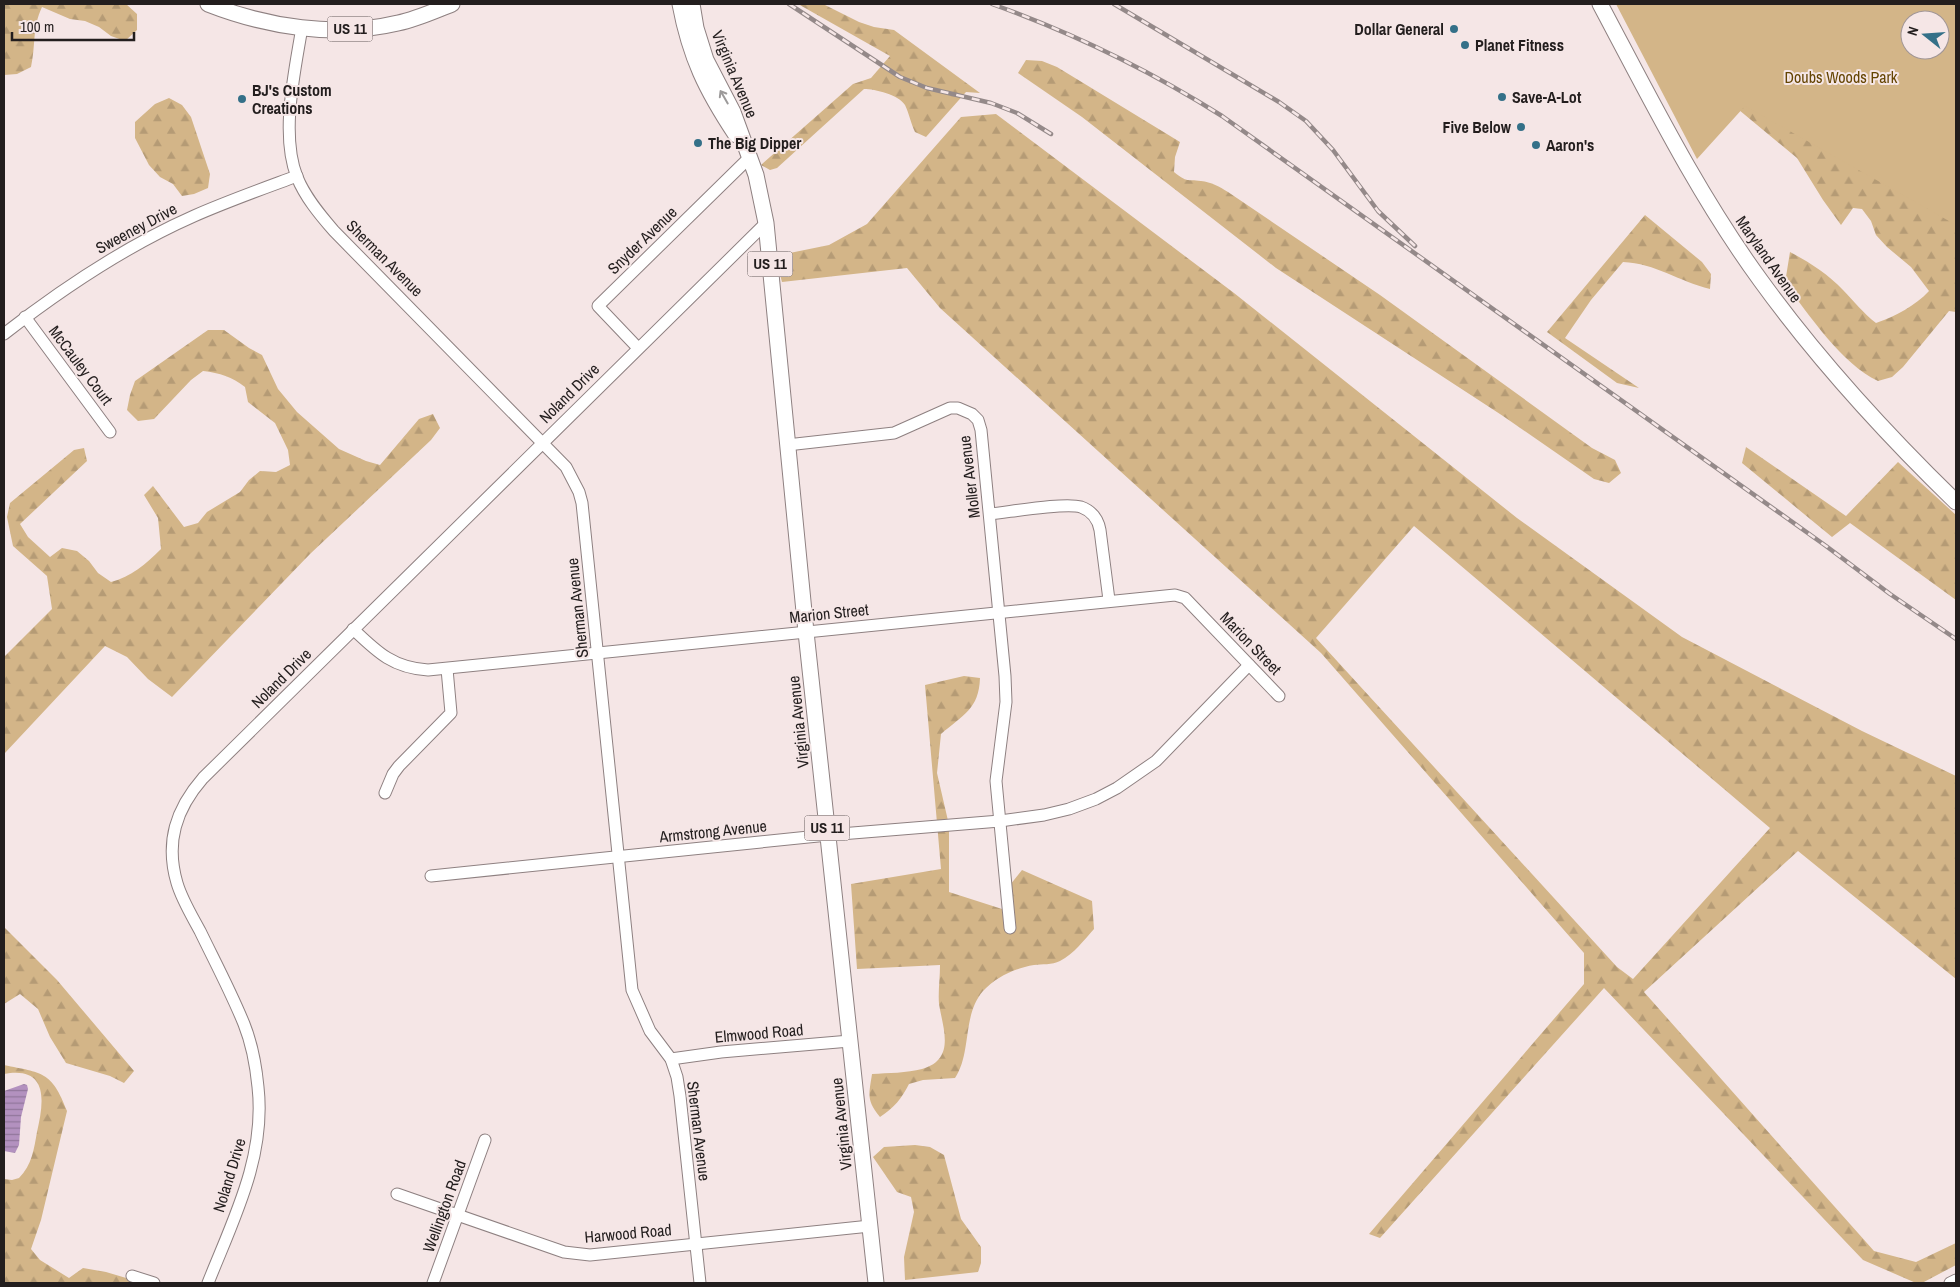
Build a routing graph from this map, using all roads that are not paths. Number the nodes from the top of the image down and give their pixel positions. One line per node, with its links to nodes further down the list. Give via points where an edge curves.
1 (208, 4): 7 (main road, US 11, via 254,18)
2 (452, 4): 6 (main road, US 11)
3 (680, 4): 8 (main road, Virginia Avenue / US 11, via 695,62 708,92)
4 (692, 4): 8 (main road, Virginia Avenue / US 11, one-way to 4, via 733,112 706,60)
5 (1600, 4): 17 (main road, Maryland Avenue, via 1688,166 1760,280 1863,408)
6 (433, 8): 7 (main road, US 11, via 414,19 376,28 336,30)
7 (302, 27): 9 (street, Sherman Avenue, via 290,126)
8 (750, 157): 10 (main road, Virginia Avenue / US 11); 13 (street, Snyder Avenue, via 598,306)
9 (297, 176): 11 (street, Sweeney Drive, via 193,216 88,272); 15 (street, Sherman Avenue, via 320,215 334,231)
10 (766, 223): 13 (street, Noland Drive); 16 (main road, Virginia Avenue / US 11)
11 (25, 317): 12 (street, Sweeney Drive); 14 (street, McCauley Court)
12 (4, 334)
13 (638, 348): 15 (street, Noland Drive)
14 (110, 432)
15 (543, 442): 21 (street, Noland Drive); 23 (street, Sherman Avenue, via 566,467 579,492)
16 (787, 445): 18 (street, Moller Avenue, via 881,436 908,428 950,408 965,411 978,420 981,430); 22 (main road, Virginia Avenue / US 11)
17 (1956, 502)
18 (990, 514): 19 (street, via 1067,506 1090,511 1100,530); 20 (street, Moller Avenue)
19 (1109, 600): 20 (street, Marion Street); 24 (street, Marion Street, via 1180,595)
20 (1000, 612): 22 (street, Marion Street); 28 (street, Moller Avenue, via 1006,702 996,781)
21 (353, 629): 25 (street, Marion Street, via 379,653 399,665 414,669); 43 (street, Noland Drive, via 203,778 190,793 176,823 172,854 177,883 244,1026 254,1057 258,1088 259,1118 254,1161)
22 (806, 632): 23 (street, Marion Street); 29 (main road, Virginia Avenue / US 11)
23 (598, 654): 25 (street, Marion Street); 30 (street, Sherman Avenue)
24 (1250, 665): 26 (street, Marion Street); 28 (street, Armstrong Avenue, via 1156,761 1117,788 1069,809)
25 (447, 669): 27 (street, via 451,712 399,766)
26 (1279, 696)
27 (385, 793)
28 (1000, 821): 29 (street, Armstrong Avenue); 32 (street, Moller Avenue)
29 (828, 835): 30 (street, Armstrong Avenue); 33 (main road, Virginia Avenue / US 11)
30 (618, 858): 31 (street, Armstrong Avenue); 34 (street, Sherman Avenue, via 632,990 650,1031)
31 (431, 876)
32 (1010, 928)
33 (850, 1041): 34 (street, Elmwood Road); 38 (main road, Virginia Avenue / US 11)
34 (671, 1059): 39 (street, Sherman Avenue, via 680,1096)
35 (485, 1140): 37 (street, Wellington Road)
36 (397, 1194): 37 (street, Harwood Road)
37 (459, 1216): 39 (street, Harwood Road, via 578,1254); 44 (street, Wellington Road)
38 (870, 1226): 39 (street, Harwood Road); 46 (main road, Virginia Avenue / US 11)
39 (696, 1244): 45 (street, Sherman Avenue)
40 (132, 1276): 42 (street)
41 (1956, 1280): 47 (street)
42 (154, 1283)
43 (208, 1283)
44 (433, 1283)
45 (700, 1283)
46 (876, 1283)
47 (1950, 1283)

